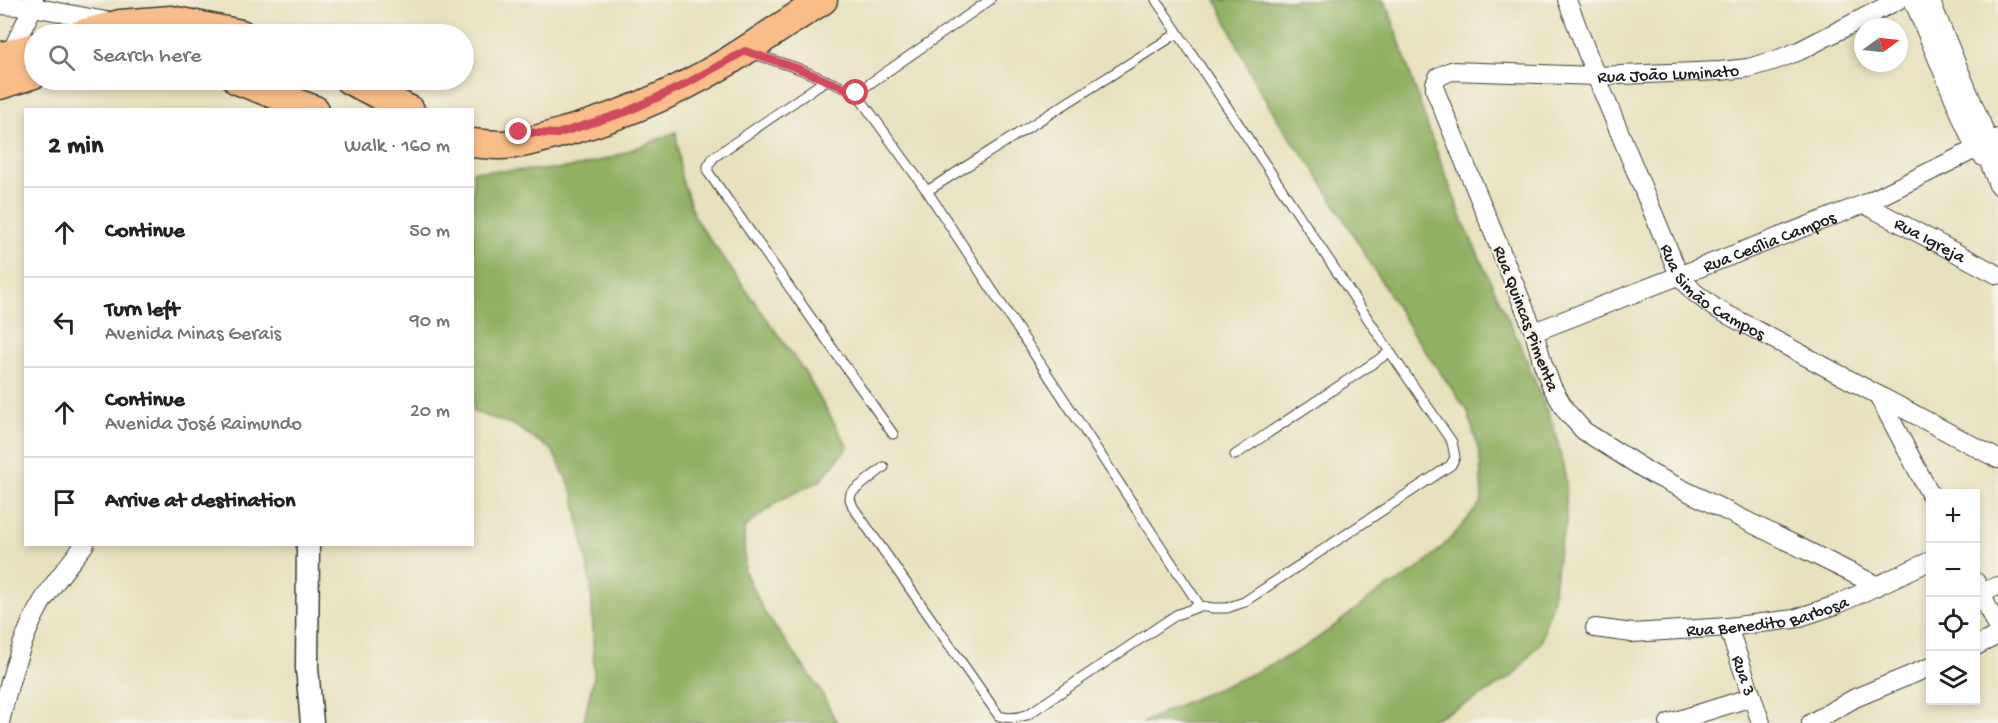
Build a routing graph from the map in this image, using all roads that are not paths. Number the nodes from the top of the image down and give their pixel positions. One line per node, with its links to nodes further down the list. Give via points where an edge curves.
1 (823, 0): 15 (main road)
2 (990, 0): 25 (lane)
3 (1156, 0): 14 (lane)
4 (1567, 0): 17 (street, Rua Simão Campos)
5 (1898, 0): 17 (street, Rua João Luminato, via 1798,51 1748,68)
6 (1913, 0): 31 (street)
7 (1930, 0): 31 (street)
8 (33, 4): 9 (street); 10 (street); 11 (street)
9 (0, 5)
10 (26, 24)
11 (120, 24): 12 (main road, via 171,20)
12 (191, 24)
13 (24, 28): 16 (street)
14 (1178, 33): 33 (lane); 38 (lane)
15 (745, 51): 19 (lane); 29 (main road, via 626,112)
16 (15, 53)
17 (1596, 76): 24 (street, Rua João Luminato, via 1451,71 1438,77); 35 (street, Rua Simão Campos)
18 (24, 77): 20 (main road)
19 (826, 80): 25 (lane); 40 (lane, via 714,158 708,172)
20 (0, 85)
21 (267, 90): 26 (main road)
22 (333, 90): 26 (main road)
23 (369, 90): 27 (main road)
24 (1435, 90): 37 (street, Rua Quincas Pimenta)
25 (856, 93): 33 (lane)
26 (308, 108)
27 (406, 108)
28 (474, 128): 29 (main road)
29 (557, 134): 30 (main road, via 517,144)
30 (474, 143)
31 (1987, 143): 32 (street); 34 (street, Rua Cecília Campos)
32 (1998, 185)
33 (927, 191): 52 (lane)
34 (1864, 204): 35 (street, Rua Cecília Campos); 36 (street, Rua Igreja)
35 (1679, 275): 37 (street, Rua Cecília Campos); 39 (street, Rua Simão Campos, via 1715,308)
36 (1998, 275)
37 (1534, 332): 48 (street, Rua Quincas Pimenta, via 1552,387 1566,411 1584,430 1652,474)
38 (1390, 352): 41 (lane); 52 (lane, via 1452,442 1455,457 1450,465 1244,602 1227,608)
39 (1878, 395): 42 (street, Rua Simão Campos); 44 (street)
40 (893, 434)
41 (1235, 455)
42 (1998, 459)
43 (884, 467): 52 (lane, via 851,493 853,507 999,716 1027,715 1176,615)
44 (1927, 489)
45 (83, 546): 60 (street, via 39,608 20,652)
46 (308, 546): 61 (street, via 307,668)
47 (1926, 563): 48 (street, Rua Benedito Barbosa)
48 (1878, 586): 53 (street, Rua Benedito Barbosa, via 1794,619)
49 (1998, 586): 50 (street)
50 (1980, 587)
51 (1980, 591): 55 (street)
52 (1200, 606)
53 (1728, 627): 54 (street, Rua Benedito Barbosa, via 1632,633); 59 (street, Rua 3)
54 (1595, 628)
55 (1998, 630)
56 (1998, 635): 57 (street)
57 (1980, 644)
58 (1926, 669): 64 (street, via 1855,698)
59 (1752, 697): 62 (street); 63 (street, Rua 3)
60 (0, 723)
61 (312, 723)
62 (1669, 723)
63 (1761, 723)
64 (1811, 723)

